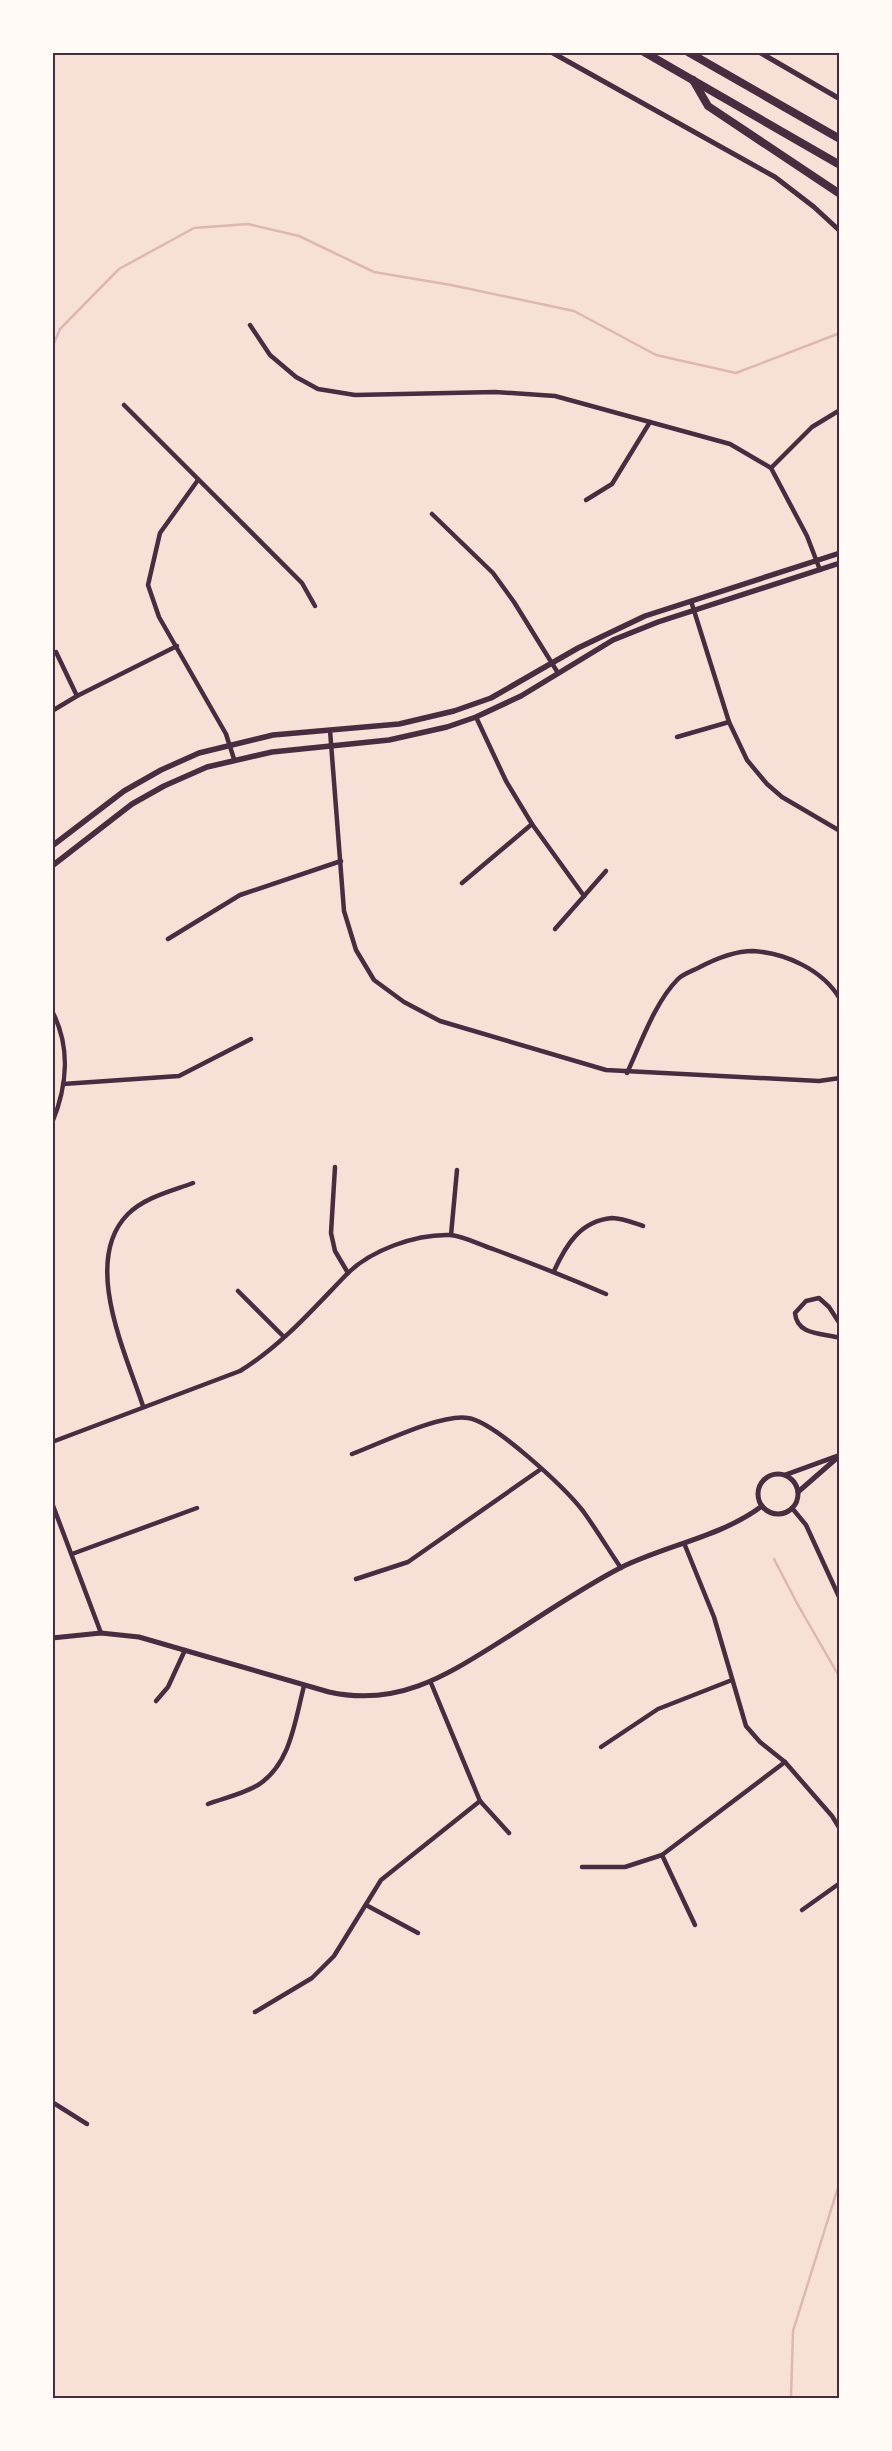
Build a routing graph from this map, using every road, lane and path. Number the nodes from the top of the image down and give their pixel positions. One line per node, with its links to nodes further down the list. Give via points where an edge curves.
1 (551, 52): 10 (street, via 775,177)
2 (644, 52): 5 (highway)
3 (688, 52): 7 (highway)
4 (759, 52): 6 (street)
5 (692, 79): 8 (highway); 9 (highway, via 708,106)
6 (840, 99)
7 (840, 139)
8 (840, 165)
9 (840, 194)
10 (840, 231)
11 (250, 326): 14 (street, via 270,355 296,377 318,389 355,395 530,394 581,402)
12 (124, 405): 16 (street)
13 (840, 410): 15 (street, via 812,427)
14 (650, 422): 15 (street, via 730,444); 17 (street, via 612,484)
15 (771, 468): 20 (street)
16 (198, 480): 24 (street, via 302,583); 26 (street, via 160,533 148,585 159,617)
17 (586, 500)
18 (432, 514): 28 (street, via 493,573)
19 (840, 554): 20 (main road)
20 (818, 561): 22 (street); 23 (main road)
21 (840, 564): 22 (main road)
22 (820, 570): 25 (main road)
23 (690, 601): 25 (street); 28 (main road, via 617,628)
24 (315, 606)
25 (694, 612): 29 (main road, via 613,640); 33 (street)
26 (177, 646): 30 (street); 36 (street)
27 (56, 652): 30 (street)
28 (552, 663): 29 (street); 34 (main road, via 491,698 454,711 399,724)
29 (558, 673): 32 (main road, via 521,696)
30 (77, 696): 31 (street)
31 (52, 711)
32 (476, 717): 37 (main road, via 408,737); 39 (street, via 506,781)
33 (729, 722): 35 (street); 40 (street, via 747,760 767,784 782,797)
34 (330, 730): 36 (main road, via 273,735); 37 (street)
35 (677, 737)
36 (229, 744): 38 (street); 41 (main road, via 199,753 142,780)
37 (332, 746): 38 (main road, via 288,749); 42 (street)
38 (234, 759): 43 (main road, via 186,776 132,804)
39 (532, 824): 45 (street); 46 (street)
40 (840, 832)
41 (52, 846)
42 (341, 861): 48 (street, via 240,894); 52 (street, via 344,911 356,950 374,980 404,1002 440,1021 606,1070)
43 (52, 866)
44 (606, 871): 46 (street)
45 (462, 884)
46 (584, 896): 47 (street)
47 (555, 929)
48 (168, 939)
49 (840, 1000): 52 (street, via 810,968 785,958 752,951 713,960 679,978 657,1009)
50 (52, 1011): 54 (street, via 65,1046)
51 (251, 1039): 54 (street, via 179,1076)
52 (627, 1073): 53 (street, via 819,1082)
53 (840, 1078)
54 (63, 1084): 55 (street, via 60,1104)
55 (52, 1122)
56 (335, 1167): 62 (street, via 331,1234 335,1251)
57 (457, 1170): 60 (street)
58 (193, 1182): 68 (street, via 148,1200 128,1214 116,1232 107,1262 107,1291 112,1314)
59 (643, 1226): 61 (street, via 613,1218 592,1224 575,1234 566,1245)
60 (451, 1235): 61 (street); 62 (street, via 399,1243 375,1253)
61 (554, 1271): 64 (street)
62 (348, 1273): 66 (street)
63 (238, 1291): 66 (street)
64 (606, 1294)
65 (840, 1324): 67 (street, via 830,1307 819,1298 806,1301 795,1313 804,1330)
66 (284, 1337): 68 (street, via 240,1370)
67 (840, 1338)
68 (143, 1406): 69 (street)
69 (52, 1442)
70 (352, 1454): 72 (street, via 447,1419 468,1418 485,1423)
71 (840, 1456): 73 (street); 74 (street)
72 (541, 1469): 81 (street, via 582,1509); 82 (street, via 408,1562)
73 (785, 1475): 74 (street, via 792,1479); 76 (street, via 778,1474 764,1480 758,1492)
74 (798, 1492): 78 (street)
75 (52, 1503): 80 (street)
76 (762, 1506): 78 (street, via 775,1514 783,1514); 79 (street, via 744,1518)
77 (197, 1508): 80 (street)
78 (792, 1508): 83 (street, via 806,1525)
79 (684, 1543): 81 (street); 87 (street, via 714,1617)
80 (72, 1554): 84 (street)
81 (621, 1568): 88 (street)
82 (356, 1579)
83 (840, 1599)
84 (101, 1633): 85 (street); 86 (street, via 139,1637)
85 (52, 1638)
86 (185, 1650): 89 (street); 90 (street, via 168,1687)
87 (732, 1680): 91 (street, via 658,1709); 92 (street, via 746,1726)
88 (430, 1682): 89 (street, via 406,1691 373,1696 342,1695); 93 (street)
89 (304, 1686): 94 (street, via 288,1746 278,1766 260,1784)
90 (156, 1701)
91 (601, 1747)
92 (785, 1762): 95 (street); 97 (street)
93 (480, 1801): 96 (street); 100 (street, via 381,1880)
94 (208, 1804)
95 (840, 1829)
96 (509, 1833)
97 (662, 1855): 98 (street, via 625,1866); 102 (street)
98 (582, 1867)
99 (840, 1883): 101 (street)
100 (366, 1905): 103 (street); 104 (street, via 334,1956 312,1978)
101 (802, 1910)
102 (695, 1925)
103 (418, 1933)
104 (255, 2012)
105 (52, 2102): 106 (street)
106 (87, 2124)

